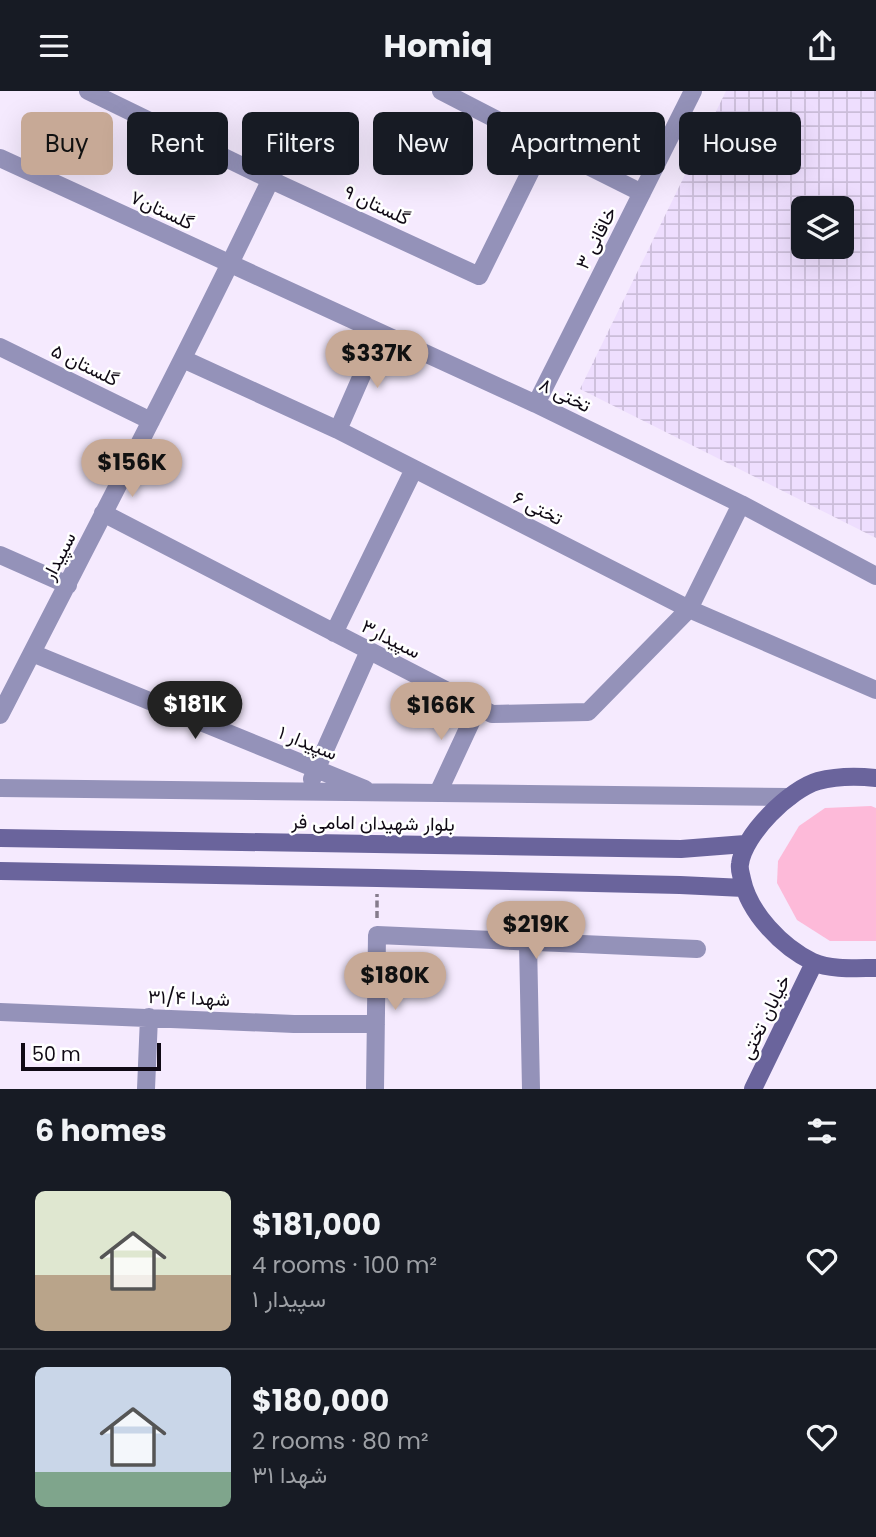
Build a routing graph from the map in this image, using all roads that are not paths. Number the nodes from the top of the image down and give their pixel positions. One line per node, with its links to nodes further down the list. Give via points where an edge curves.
1 (88, 91): 9 (street, گلستان ۹)
2 (441, 91): 4 (street)
3 (693, 91): 10 (street, خاقانی ۳)
4 (487, 115)
5 (0, 158): 11 (street, گلستان۷)
6 (273, 175): 9 (street, سپیدار)
7 (529, 175): 9 (street, گلستان ۹, via 479,275)
8 (606, 175): 10 (street)
9 (271, 180): 11 (street, سپیدار)
10 (642, 193): 15 (street, خاقانی ۳)
11 (230, 265): 12 (street, تختی ۸); 14 (street, سپیدار)
12 (380, 334): 15 (street, تختی ۸); 17 (street)
13 (0, 348): 16 (street, گلستان ۵)
14 (183, 359): 16 (street, سپیدار); 17 (street, تختی ۶)
15 (536, 404): 19 (street, تختی ۸)
16 (151, 421): 20 (street, سپیدار)
17 (338, 430): 18 (street, تختی ۶)
18 (414, 469): 24 (street, تختی ۶); 25 (street)
19 (741, 504): 22 (street, تختی ۸); 24 (street, سپیدار۳)
20 (103, 513): 23 (street, سپیدار); 25 (street, سپیدار۳)
21 (0, 555): 23 (street)
22 (876, 576)
23 (68, 585): 27 (street, سپیدار)
24 (689, 609): 28 (street, تختی ۶); 29 (street, سپیدار۳, via 588,712 492,714)
25 (334, 632): 26 (street, سپیدار۳)
26 (369, 651): 29 (street, سپیدار۳); 31 (street)
27 (32, 653): 30 (street, سپیدار); 31 (street, سپیدار ۱)
28 (876, 690)
29 (478, 707): 36 (street)
30 (0, 715)
31 (317, 770): 34 (street); 35 (street, سپیدار ۱)
32 (876, 778): 37 (street, via 815,782)
33 (0, 788): 34 (street)
34 (304, 792): 35 (street)
35 (374, 793): 36 (street)
36 (438, 793): 37 (street)
37 (789, 797): 39 (street)
38 (0, 838): 39 (street, بلوار شهیدان امامی فر, via 681,849)
39 (745, 845): 41 (street, via 739,866)
40 (0, 871): 41 (street)
41 (744, 888): 44 (street, via 755,912 771,930)
42 (528, 942): 43 (street); 48 (street, via 377,935); 51 (street)
43 (697, 949)
44 (814, 963): 45 (street); 52 (street, خیابان تختی)
45 (876, 968)
46 (0, 1012): 47 (street, شهدا ۳۱/۴)
47 (149, 1017): 48 (street, شهدا ۳۱/۴); 49 (street)
48 (376, 1024): 50 (street)
49 (146, 1089)
50 (375, 1089)
51 (531, 1089)
52 (753, 1089)

